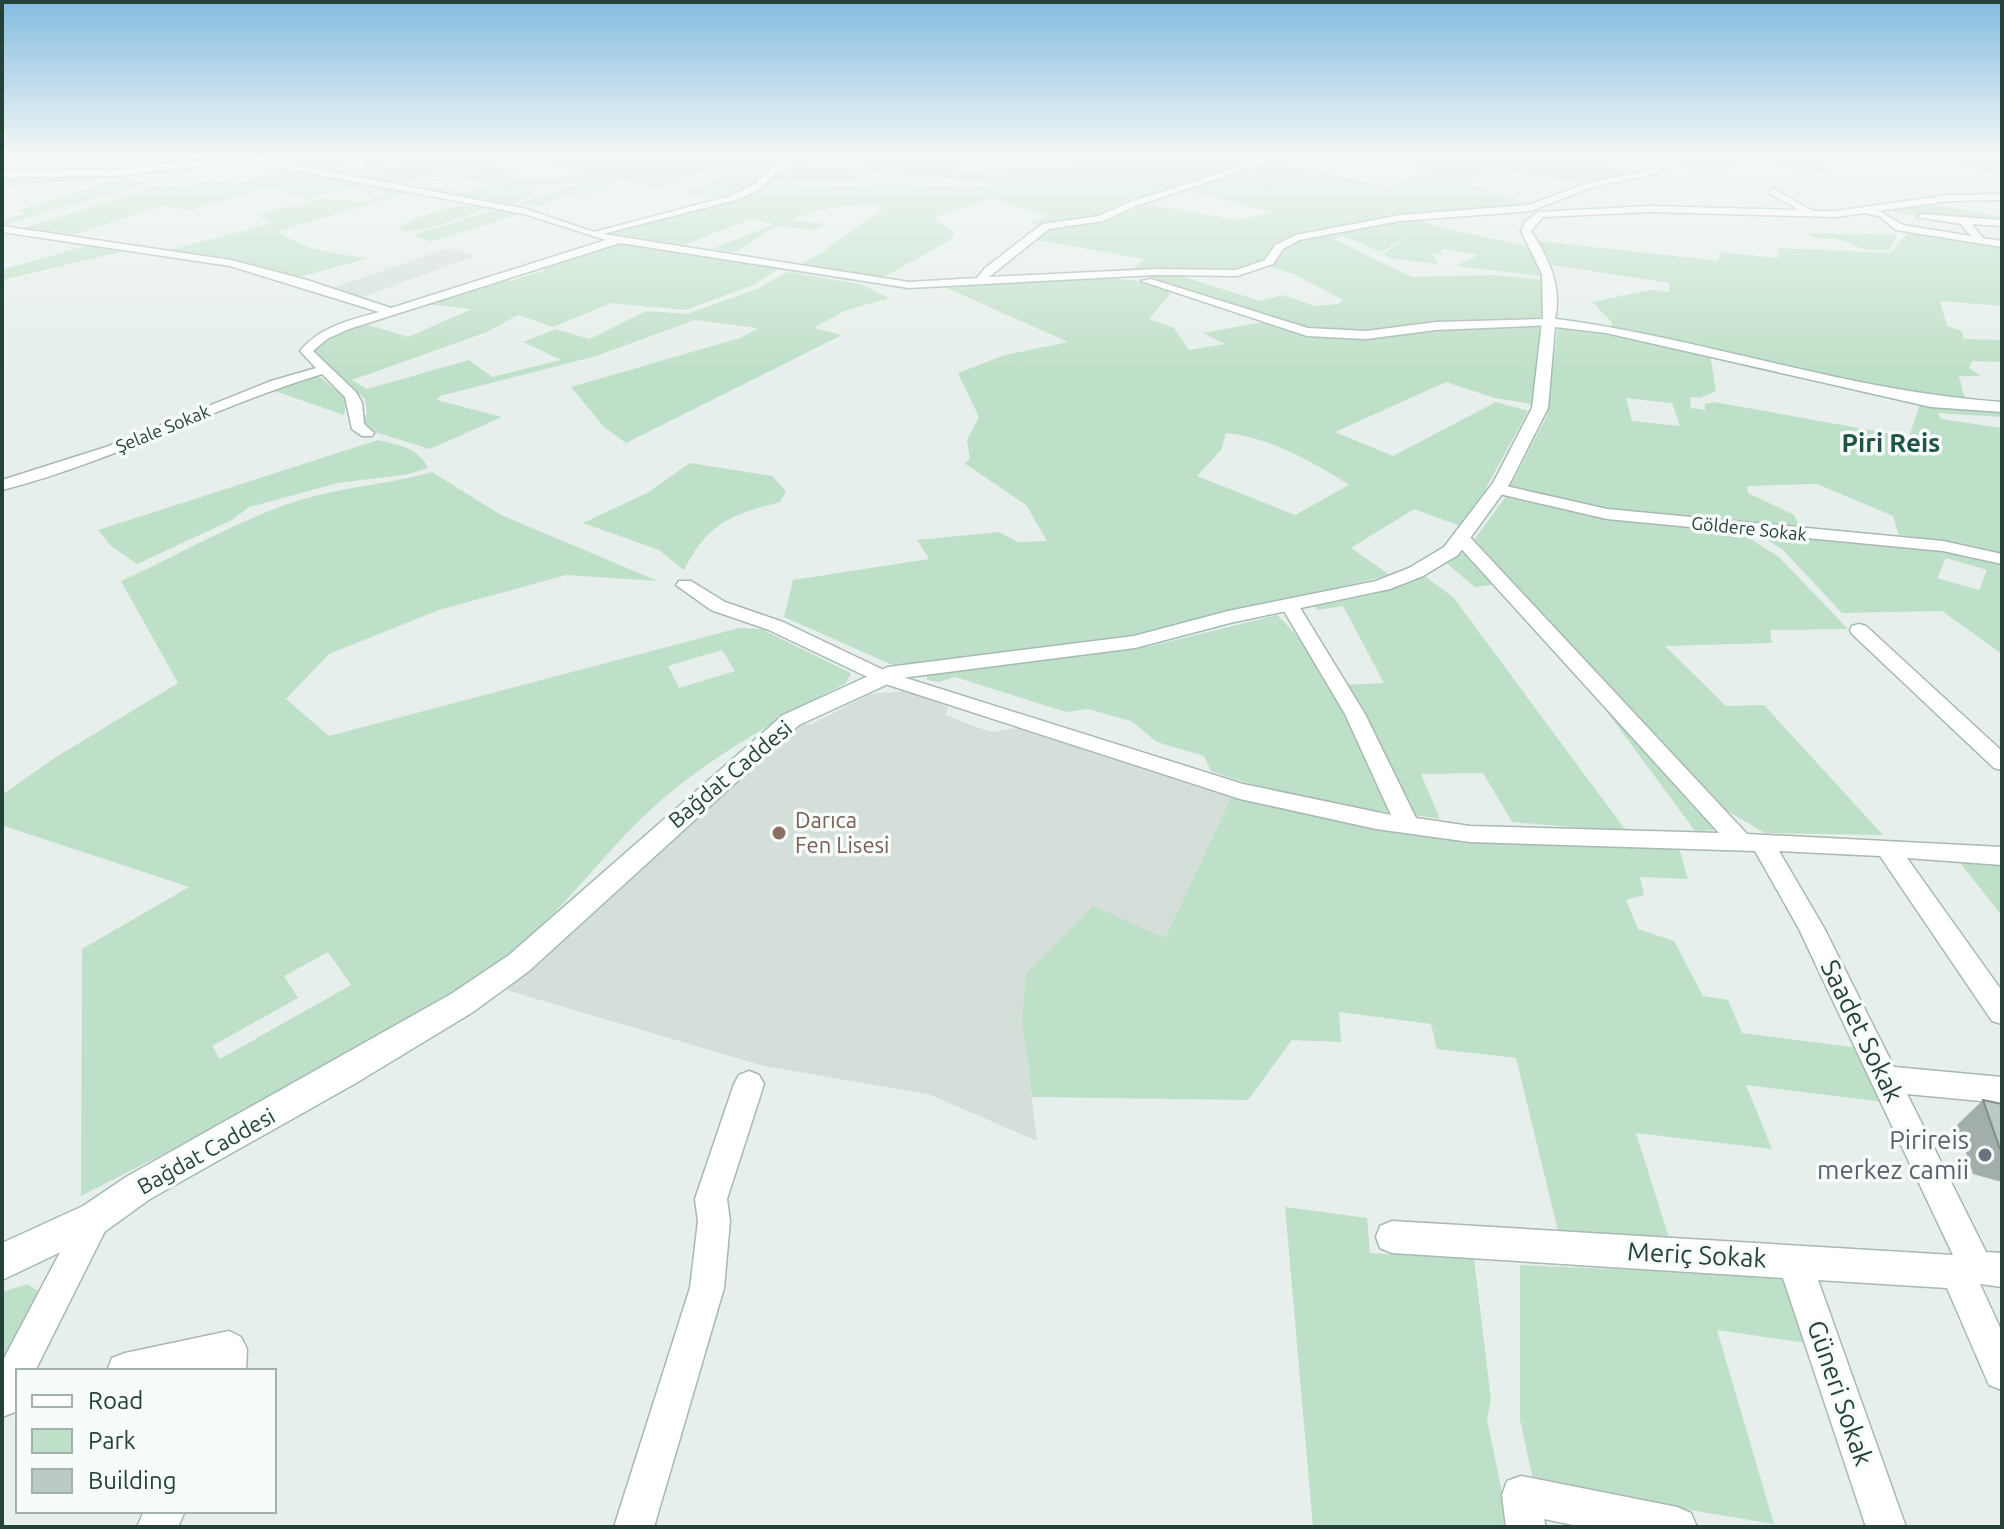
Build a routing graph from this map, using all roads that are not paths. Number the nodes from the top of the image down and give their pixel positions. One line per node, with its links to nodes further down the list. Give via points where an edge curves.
1 (569, 227): 9 (street)
2 (620, 227): 9 (street)
3 (1044, 227): 14 (street)
4 (1349, 227): 13 (street, via 1287,241 1269,262 1237,273)
5 (1526, 227): 16 (street, via 1551,280)
6 (1900, 227): 11 (street)
7 (1969, 227): 11 (street)
8 (2, 229): 15 (street, via 231,263)
9 (591, 235): 10 (street)
10 (619, 239): 14 (street, via 888,284); 15 (street)
11 (1979, 240): 12 (street)
12 (2002, 244)
13 (1132, 273): 14 (street); 16 (street, via 1307,332 1366,335 1436,326)
14 (979, 283)
15 (391, 312): 17 (street, via 313,342 306,351)
16 (1549, 322): 18 (street, via 1606,329 1931,402); 21 (street, Bağdat Caddesi, via 1540,408)
17 (322, 370): 19 (street, via 351,395 357,426); 20 (street, Şelale Sokak)
18 (2002, 407)
19 (367, 433)
20 (2, 485)
21 (1497, 489): 22 (street, Bağdat Caddesi); 23 (street, Göldere Sokak, via 1607,514 1943,546)
22 (1462, 539): 25 (street, Bağdat Caddesi, via 1416,572 1383,585); 30 (street, Saadet Sokak)
23 (2002, 559)
24 (685, 585): 27 (street, via 718,606 776,626)
25 (1290, 606): 27 (street, Bağdat Caddesi, via 1135,642); 29 (street, via 1355,714)
26 (1859, 630): 28 (street)
27 (883, 677): 29 (street, via 1240,791); 37 (street, Bağdat Caddesi, via 791,720 519,963 462,1003 138,1188)
28 (2002, 763)
29 (1408, 826): 30 (street, via 1470,834)
30 (1752, 842): 31 (street); 34 (street, Saadet Sokak, via 1811,928)
31 (1887, 848): 32 (street); 33 (street)
32 (2002, 856)
33 (2002, 1013)
34 (1886, 1079): 36 (street); 41 (street, Saadet Sokak)
35 (749, 1084): 48 (street, via 711,1199 707,1288)
36 (2002, 1090)
37 (95, 1218): 40 (street, Bağdat Caddesi); 42 (street)
38 (1392, 1237): 39 (street, Meriç Sokak)
39 (1794, 1260): 41 (street, Meriç Sokak); 51 (street, Güneri Sokak)
40 (2, 1262)
41 (1978, 1270): 46 (street, Saadet Sokak)
42 (17, 1369)
43 (134, 1369): 44 (street, via 229,1349)
44 (228, 1369)
45 (16, 1371): 47 (street)
46 (2002, 1372)
47 (2, 1398)
48 (634, 1527)
49 (1526, 1527): 50 (street, via 1521,1495)
50 (1677, 1527)
51 (1886, 1527)

